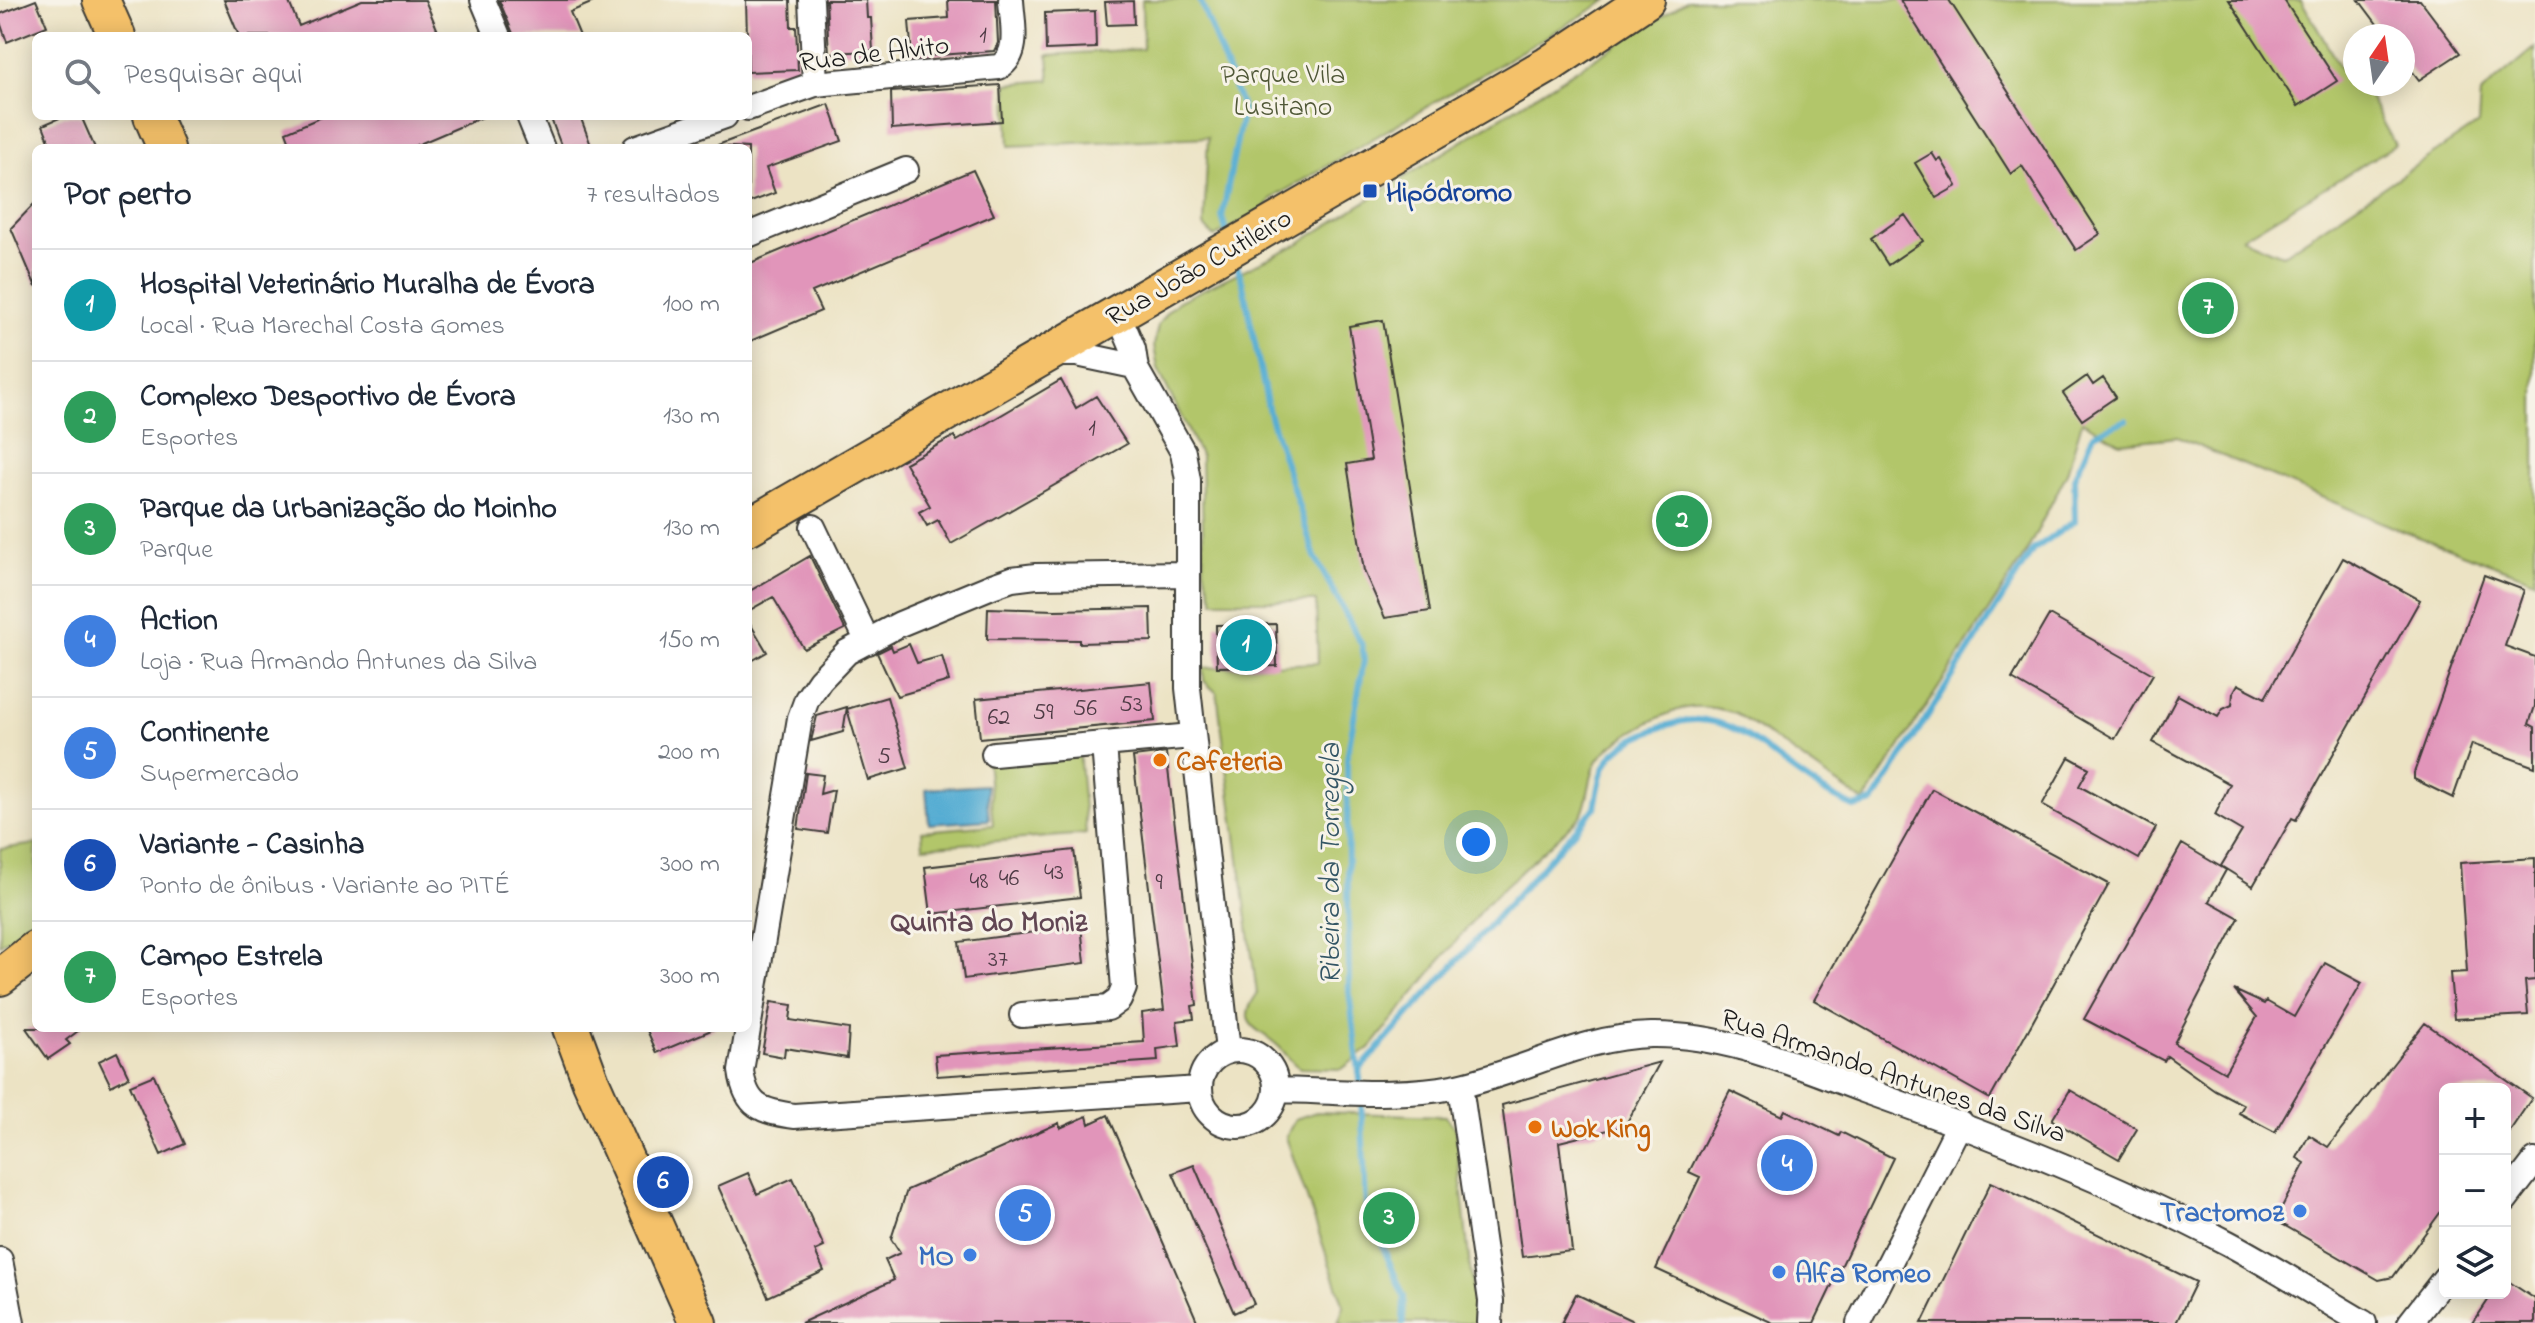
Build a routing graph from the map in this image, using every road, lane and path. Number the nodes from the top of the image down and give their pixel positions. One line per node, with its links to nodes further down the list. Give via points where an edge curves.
1 (101, 0): 7 (main road)
2 (119, 0): 8 (main road)
3 (483, 0): 9 (street)
4 (811, 0): 10 (street)
5 (1011, 0): 10 (street, Rua de Alvito, via 1013,52 999,67)
6 (1646, 0): 22 (main road, Rua João Cutileiro, via 1548,65)
7 (115, 32)
8 (132, 32)
9 (496, 32)
10 (815, 84): 11 (street, Rua de Alvito)
11 (752, 107)
12 (154, 120): 16 (main road)
13 (172, 120): 17 (main road)
14 (531, 120): 18 (street)
15 (714, 120): 19 (street)
16 (164, 144)
17 (182, 144)
18 (540, 144)
19 (646, 144)
20 (906, 170): 21 (street)
21 (752, 233)
22 (1149, 294): 23 (main road, Rua João Cutileiro); 25 (street)
23 (1112, 315): 24 (main road, Rua João Cutileiro); 25 (street, via 1108,334 1115,352)
24 (1044, 354): 25 (street); 26 (main road, Rua João Cutileiro)
25 (1133, 361): 28 (street, via 1183,452 1188,480)
26 (752, 525)
27 (813, 527): 29 (street)
28 (1187, 574): 29 (street, via 1012,579); 30 (street)
29 (868, 642): 35 (street, via 834,664 807,699 800,718)
30 (1192, 736): 31 (street); 40 (street)
31 (1104, 745): 32 (street); 36 (street, via 1124,988 1108,1008)
32 (994, 754)
33 (32, 952): 34 (main road)
34 (0, 977)
35 (752, 1005)
36 (1022, 1015)
37 (563, 1032): 41 (main road)
38 (572, 1032): 41 (main road)
39 (748, 1032): 43 (street, via 741,1071 749,1099 774,1113 794,1116)
40 (1228, 1051): 43 (street, via 1210,1061); 44 (street, via 1256,1054 1275,1076)
41 (591, 1082): 53 (main road)
42 (1460, 1086): 44 (street, Rua Armando Antunes da Silva, via 1391,1093); 45 (street, Rua Armando Antunes da Silva, via 1610,1040 1690,1036 1731,1043); 51 (street)
43 (1199, 1089): 44 (street, via 1215,1120 1231,1127 1263,1118)
44 (1277, 1090)
45 (1960, 1123): 50 (street, Rua Armando Antunes da Silva, via 2231,1245); 54 (street)
46 (2535, 1161): 47 (street)
47 (2511, 1192)
48 (0, 1260): 52 (street)
49 (2439, 1286): 55 (street)
50 (2349, 1319)
51 (1494, 1321)
52 (12, 1323)
53 (698, 1323)
54 (1859, 1323)
55 (2410, 1323)

